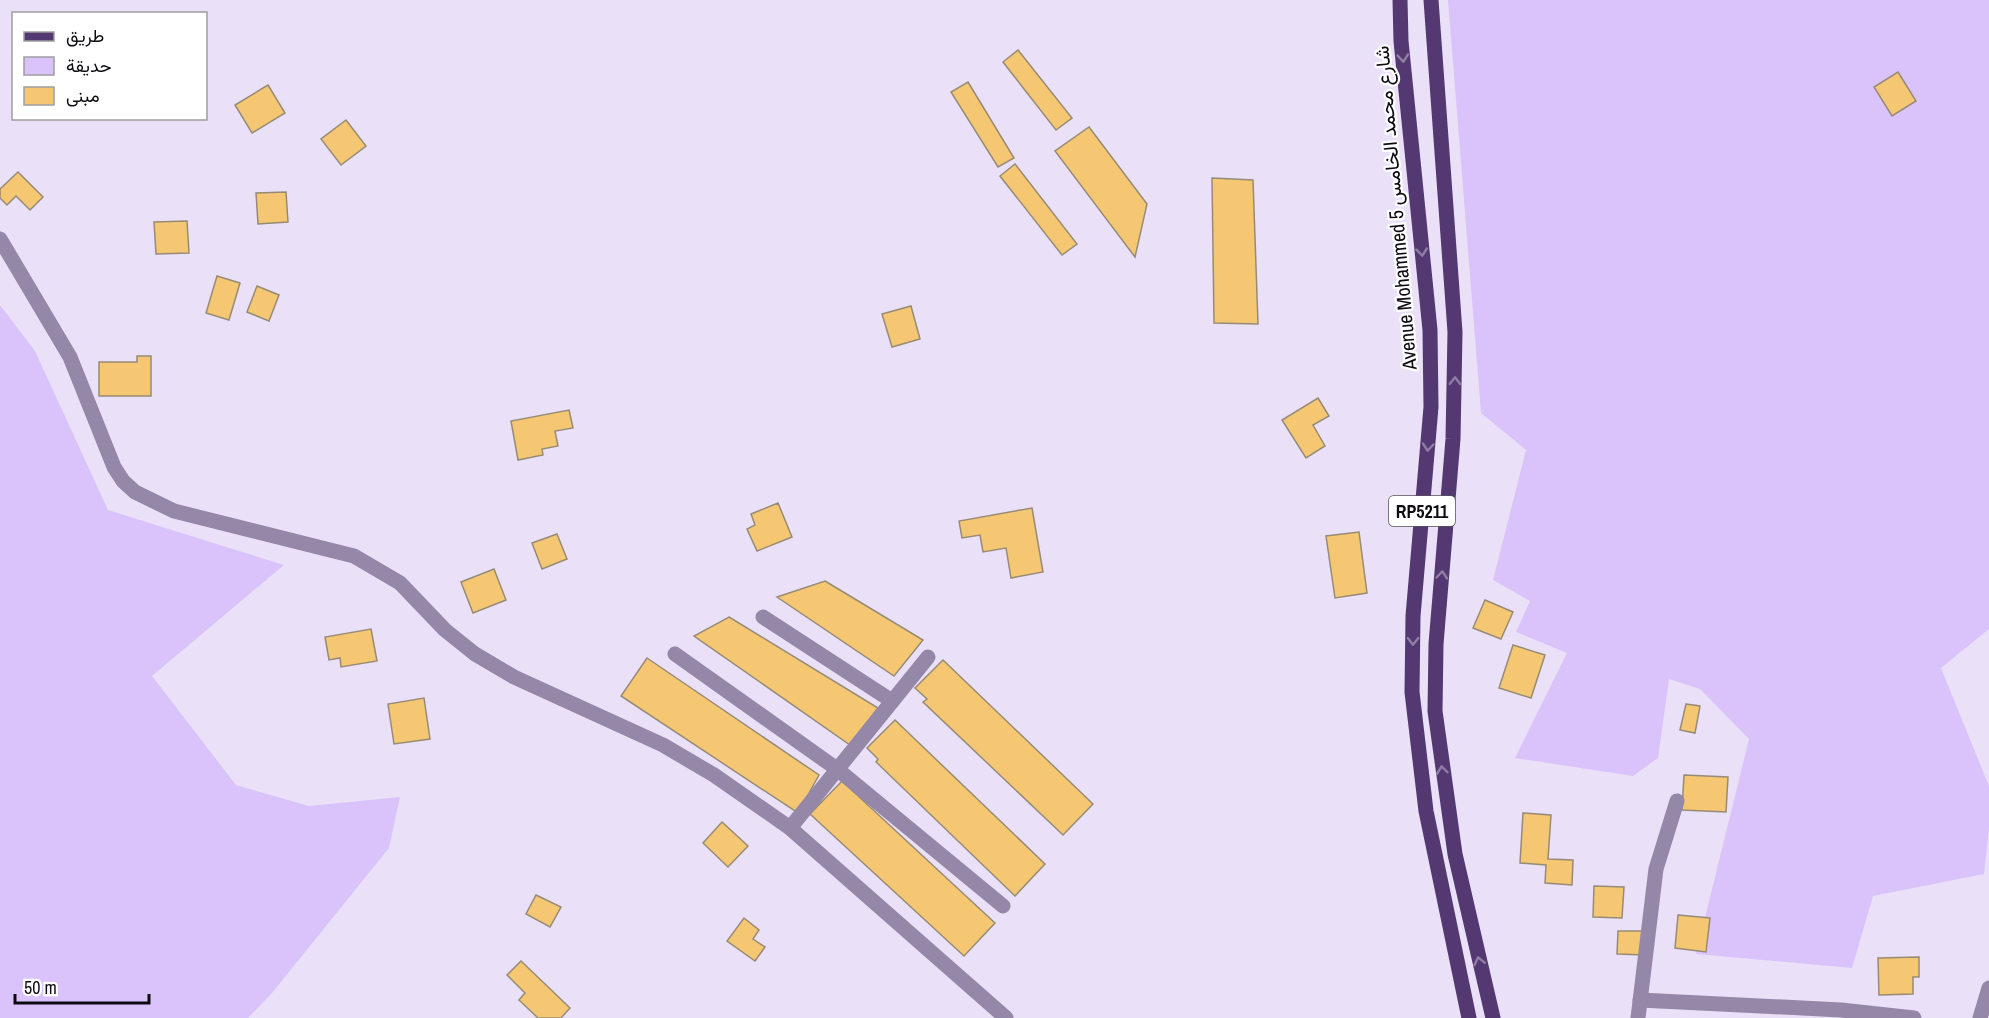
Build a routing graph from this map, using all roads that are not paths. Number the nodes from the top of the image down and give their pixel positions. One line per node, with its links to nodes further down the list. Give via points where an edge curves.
1 (1400, 0): 16 (main road, Avenue Mohammed 5 شارع محمد الخامس / RP5211, one-way to 16, via 1430,330 1431,407 1413,616 1412,692 1426,811)
2 (1431, 0): 17 (main road, RP5211, one-way to 2, via 1455,854 1436,711 1436,644 1454,439 1455,332)
3 (0, 239): 10 (street, via 70,357 114,467 135,492 174,511 354,556 400,584 475,654 514,677 663,745)
4 (763, 617): 7 (street)
5 (675, 654): 8 (street)
6 (928, 657): 7 (street)
7 (892, 701): 8 (street)
8 (837, 769): 10 (street); 11 (street)
9 (1677, 801): 13 (street, via 1656,869)
10 (790, 828): 15 (street)
11 (1003, 906)
12 (1989, 988): 20 (street)
13 (1640, 1000): 14 (street); 18 (street)
14 (1756, 1012): 19 (street, via 1841,1010)
15 (1006, 1018)
16 (1469, 1018)
17 (1492, 1018)
18 (1638, 1018)
19 (1914, 1018)
20 (1980, 1018)

